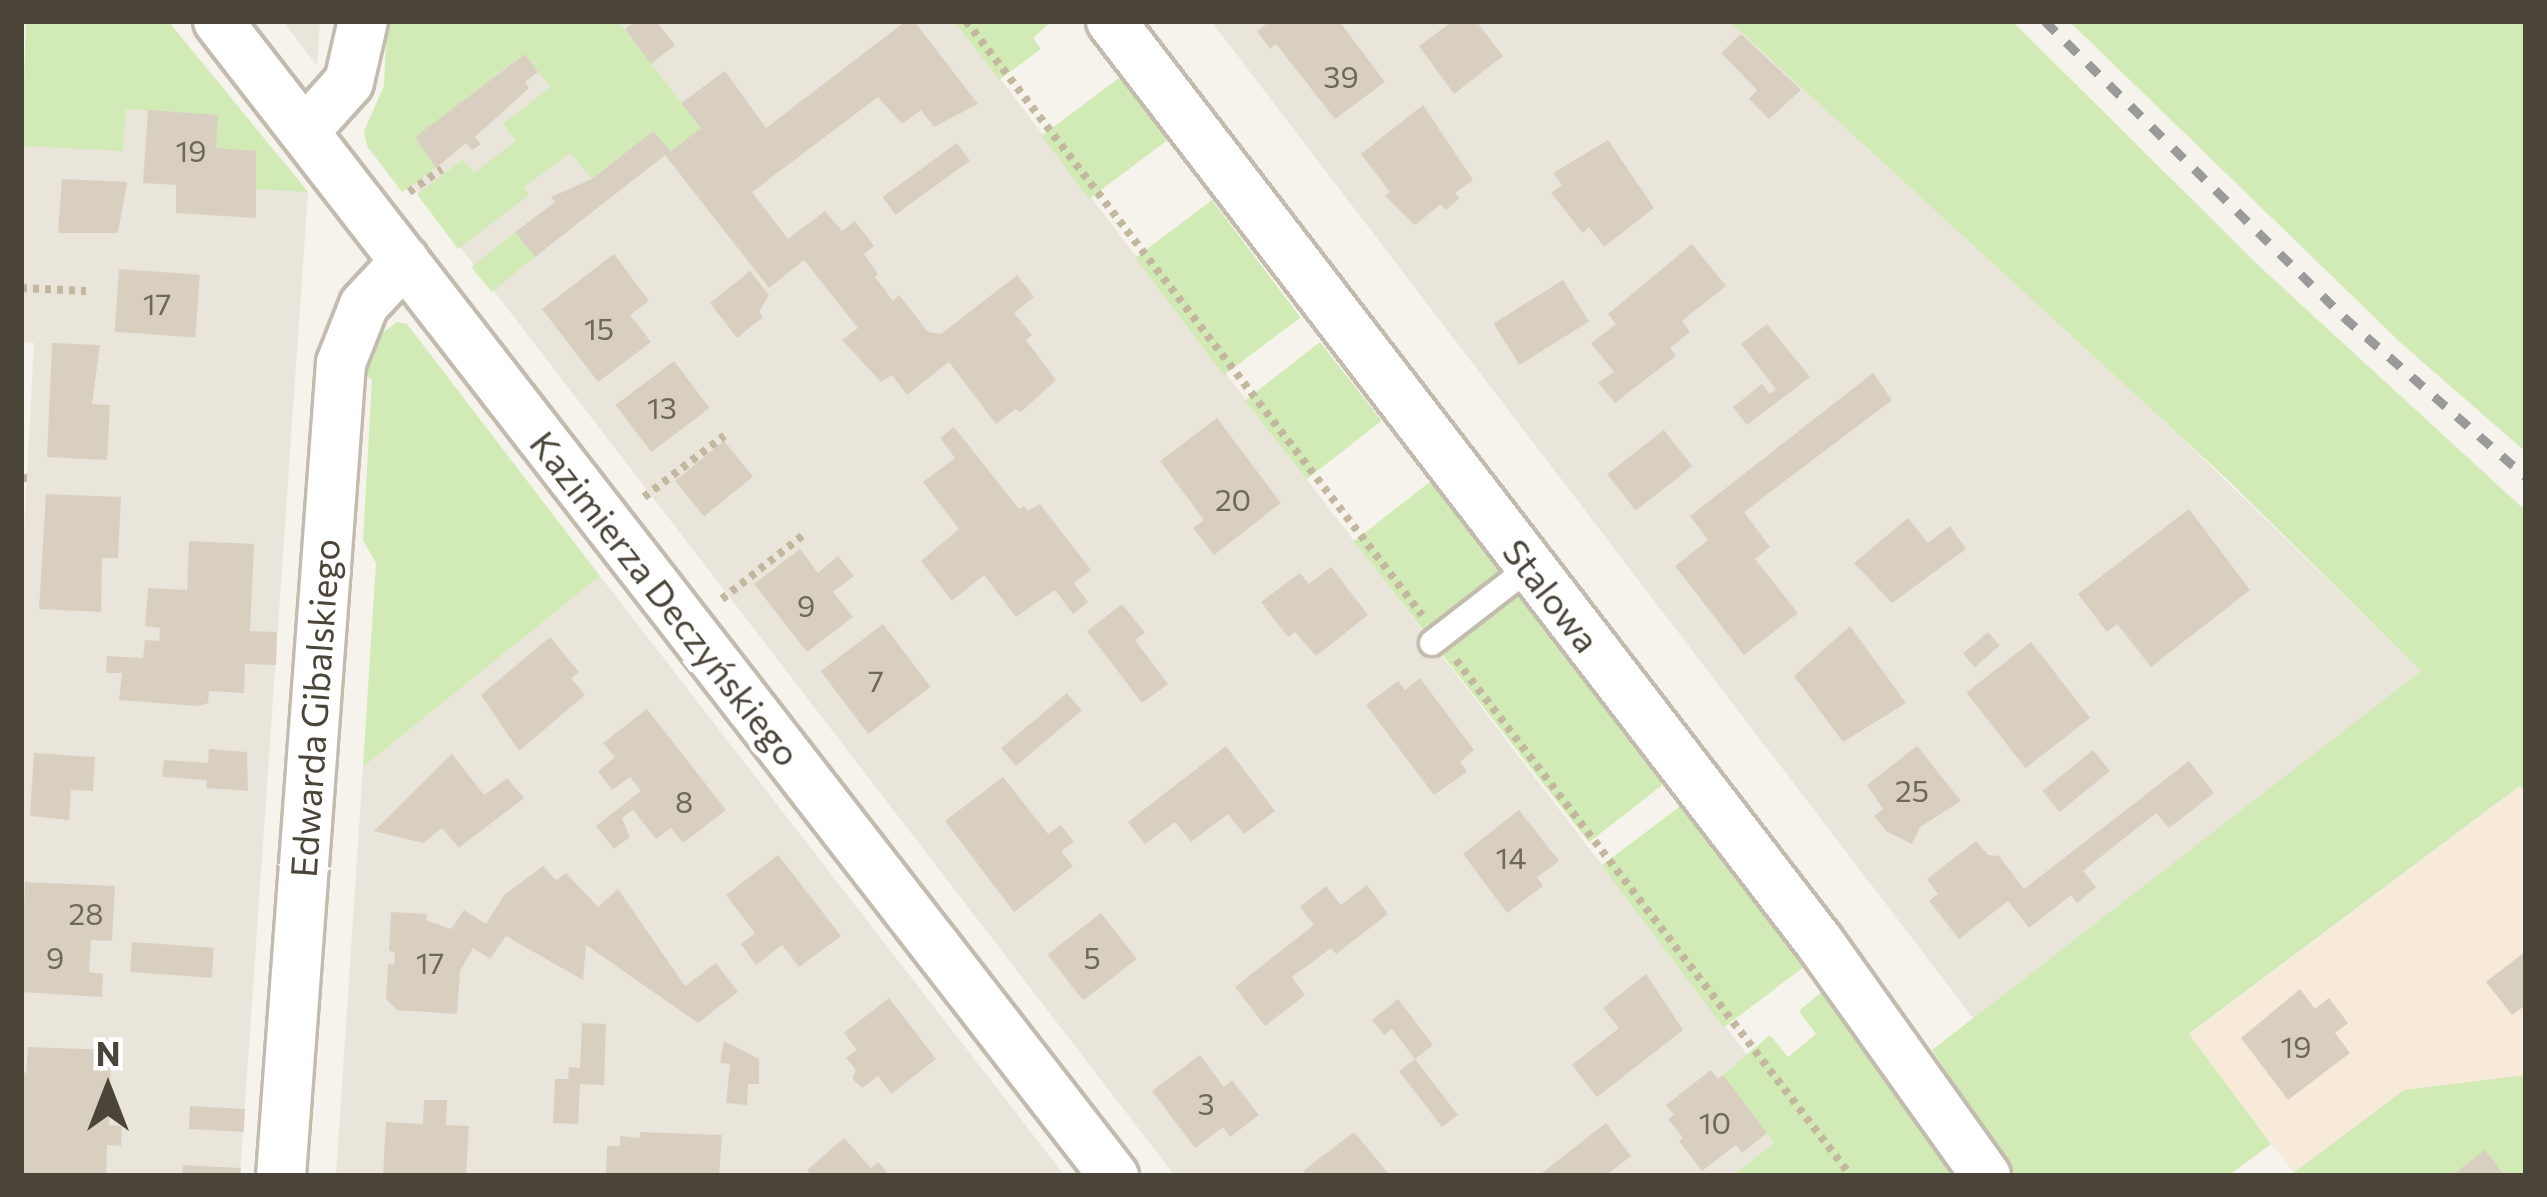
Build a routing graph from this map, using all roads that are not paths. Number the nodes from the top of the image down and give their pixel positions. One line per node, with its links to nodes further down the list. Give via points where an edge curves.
1 (218, 21): 4 (street, Kazimierza Deczyńskiego)
2 (363, 21): 4 (street, via 349,82)
3 (1111, 21): 6 (street, Stalowa)
4 (304, 130): 5 (street, Kazimierza Deczyńskiego)
5 (405, 261): 8 (street, Edwarda Gibalskiego, via 364,305 340,363); 9 (street, Kazimierza Deczyńskiego)
6 (1530, 567): 7 (lane); 10 (street, Stalowa, via 1820,943)
7 (1435, 640)
8 (281, 1176)
9 (1114, 1176)
10 (1986, 1176)

